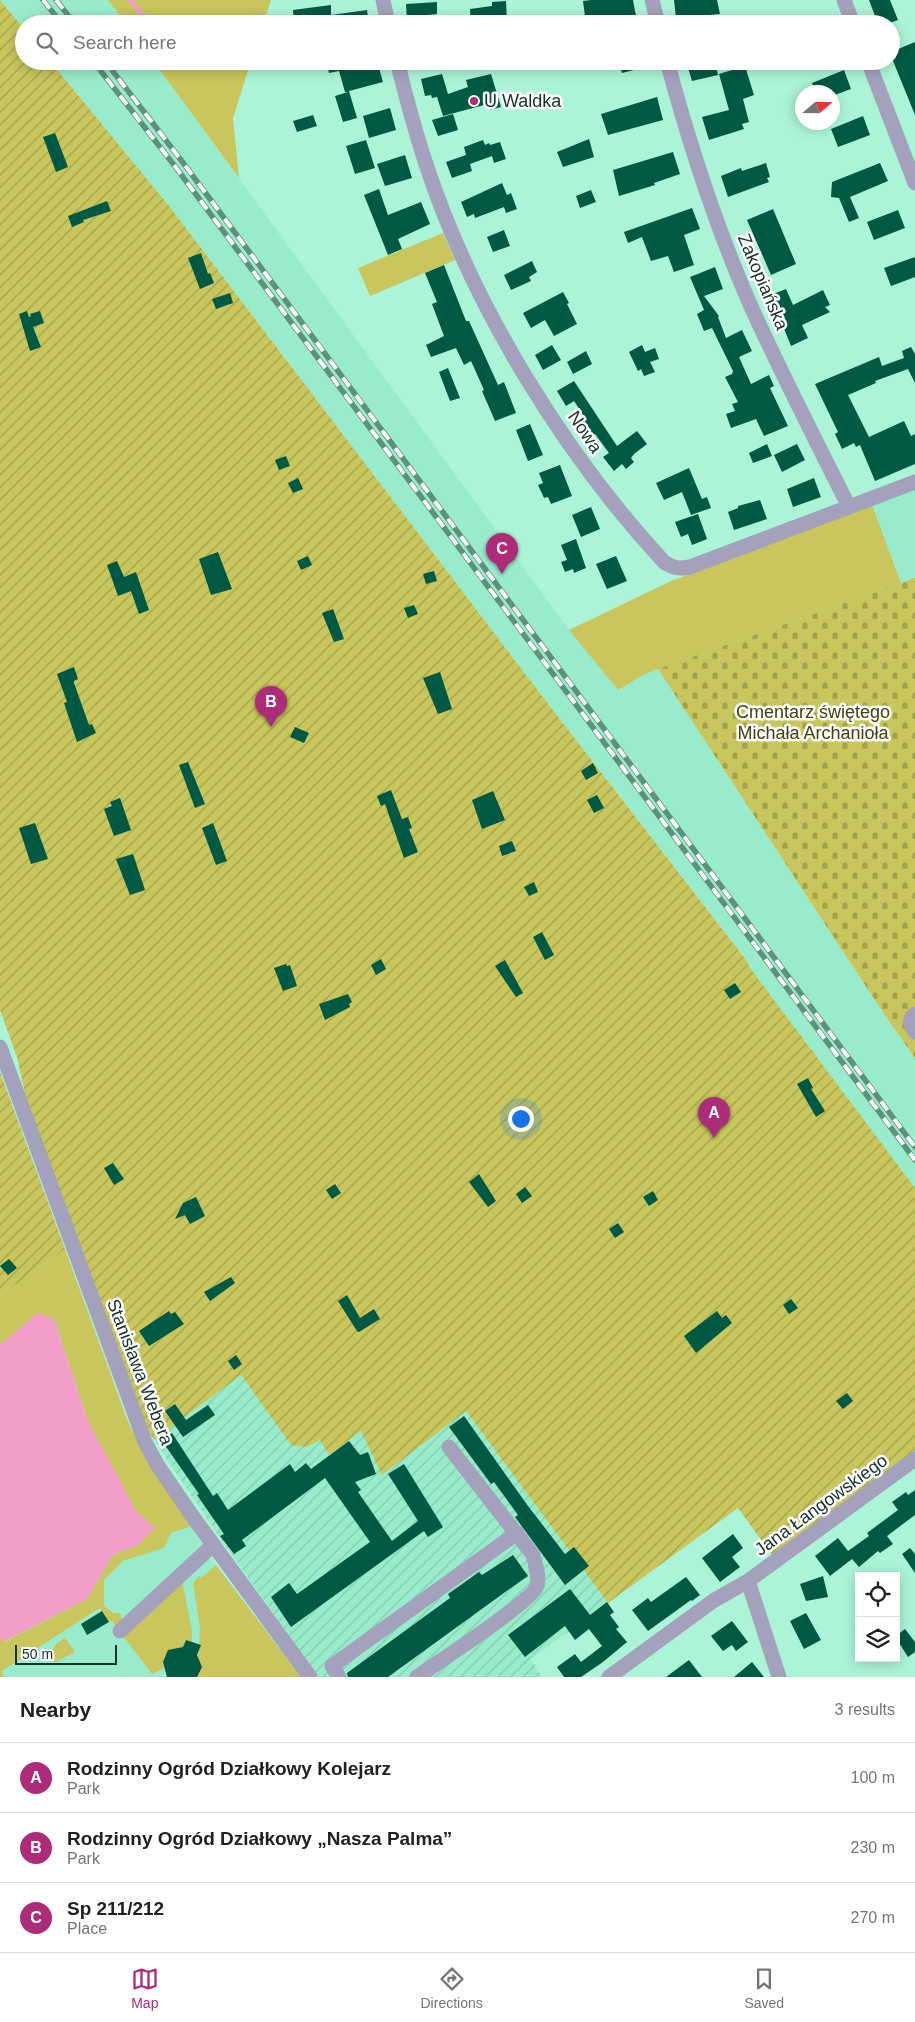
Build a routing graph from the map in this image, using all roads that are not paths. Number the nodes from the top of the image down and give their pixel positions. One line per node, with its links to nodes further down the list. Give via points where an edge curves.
1 (383, 0): 4 (street)
2 (652, 0): 5 (street)
3 (844, 0): 6 (street)
4 (386, 15)
5 (656, 15)
6 (850, 15)
7 (400, 70): 12 (street, Nowa, via 427,168 482,298 571,446 664,562 672,567 690,567)
8 (670, 70): 12 (street, Zakopiańska, via 694,156 728,249 773,352)
9 (871, 70): 10 (street)
10 (915, 183)
11 (915, 482): 12 (street, Nowa)
12 (849, 507)
13 (915, 1014): 14 (street, via 910,1020)
14 (915, 1032)
15 (0, 1047): 19 (street, Stanisława Webera, via 143,1437 158,1466)
16 (449, 1448): 18 (street)
17 (915, 1459): 20 (street, Jana Łangowskiego)
18 (517, 1533): 23 (street, via 332,1666); 24 (street, via 533,1555 537,1569 537,1585 530,1596)
19 (213, 1545): 21 (street); 22 (street, Stanisława Webera)
20 (748, 1581): 25 (street, Jana Łangowskiego, via 713,1600); 26 (street, Jana Łangowskiego)
21 (120, 1632)
22 (310, 1677)
23 (339, 1677)
24 (417, 1677)
25 (609, 1677)
26 (779, 1677)

